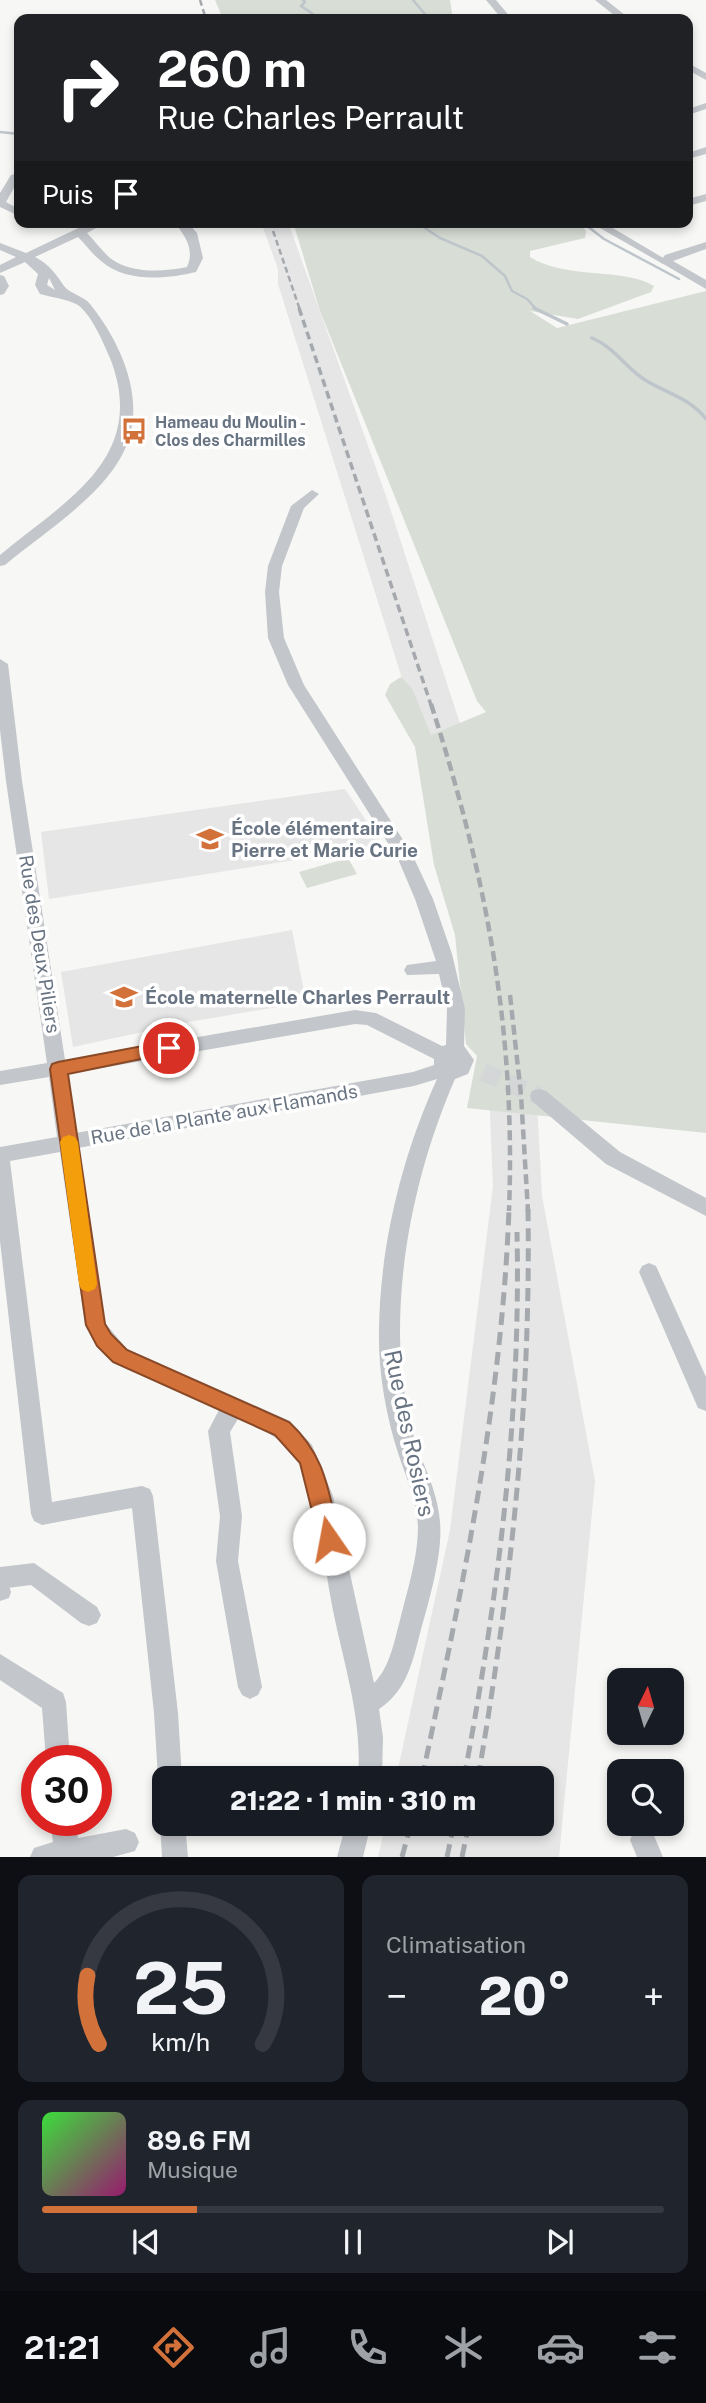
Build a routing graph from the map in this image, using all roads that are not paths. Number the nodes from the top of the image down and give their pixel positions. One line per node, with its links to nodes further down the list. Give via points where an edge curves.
1 (491, 0): 3 (street)
2 (600, 0): 4 (street)
3 (503, 14)
4 (618, 14)
5 (14, 182): 6 (street, via 1,205)
6 (14, 211)
7 (88, 228): 10 (street)
8 (186, 228): 10 (street, via 197,258 192,269 179,272 120,267)
9 (607, 228): 14 (street)
10 (79, 232): 13 (street)
11 (706, 245): 14 (street)
12 (0, 246): 13 (street)
13 (24, 258): 15 (street); 20 (street, via 44,274 44,291 84,303 108,338 127,402 125,431 115,456 95,483)
14 (666, 262): 17 (street)
15 (0, 269)
16 (0, 279): 18 (street)
17 (706, 285)
18 (0, 291)
19 (312, 494): 24 (street, Rue des Rosiers, via 298,506 275,566 276,638 296,685 406,858 426,902)
20 (0, 562)
21 (0, 664): 22 (street, Rue des Deux Piliers)
22 (1, 683): 23 (street, Rue des Deux Piliers)
23 (4, 719): 27 (street, Rue des Deux Piliers)
24 (446, 967): 25 (street); 26 (street, Rue des Rosiers, via 458,1022)
25 (412, 970)
26 (457, 1063): 27 (street, via 370,1018 355,1017); 30 (street, Rue de la Plante aux Flamands, via 414,1079); 40 (street, Rue des Rosiers, via 438,1095 414,1173 400,1231 390,1311 392,1359 409,1455 420,1479 430,1528 403,1656 393,1679)
27 (58, 1069): 28 (street); 30 (street, Rue des Deux Piliers)
28 (0, 1078)
29 (539, 1096): 32 (street, via 613,1158)
30 (69, 1143): 31 (street, Rue de la Plante aux Flamands); 35 (street, Rue des Deux Piliers, via 91,1308 104,1340 120,1356)
31 (0, 1155): 42 (street, via 42,1514 142,1496)
32 (706, 1208)
33 (649, 1272): 34 (street)
34 (706, 1401)
35 (233, 1406): 39 (street, via 219,1431 231,1517 227,1562); 40 (street, Rue des Deux Piliers, via 282,1428 309,1460)
36 (1, 1588): 37 (street, via 34,1574)
37 (89, 1615)
38 (0, 1666): 41 (street, via 54,1702)
39 (250, 1686)
40 (365, 1704): 43 (street, Rue des Deux Piliers)
41 (57, 1745)
42 (169, 1766)
43 (371, 1766)
44 (59, 1836): 48 (street)
45 (174, 1836): 49 (street)
46 (356, 1836): 50 (street)
47 (126, 1842): 48 (street)
48 (55, 1855)
49 (175, 1857)
50 (350, 1857)

